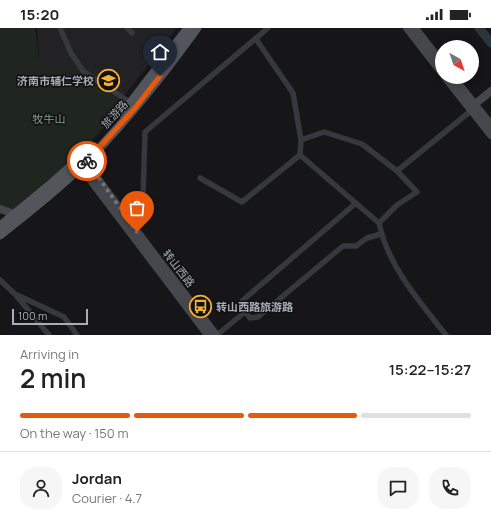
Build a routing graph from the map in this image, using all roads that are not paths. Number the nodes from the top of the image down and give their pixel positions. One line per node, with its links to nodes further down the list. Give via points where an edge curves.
1 (60, 28): 15 (street, via 71,53 83,71)
2 (127, 28): 8 (street)
3 (188, 28): 15 (main road, 旅游路)
4 (197, 28): 21 (main road, 旅游路, via 135,108)
5 (268, 28): 9 (street)
6 (407, 28): 11 (main road)
7 (414, 28): 10 (main road)
8 (132, 33)
9 (256, 39): 19 (street, via 293,93); 26 (street, via 145,132 144,197)
10 (435, 54)
11 (435, 64)
12 (452, 84): 16 (main road)
13 (458, 84): 16 (main road)
14 (491, 91): 16 (main road)
15 (130, 103): 21 (main road, 旅游路)
16 (473, 107): 17 (main road); 18 (main road); 22 (street)
17 (491, 124)
18 (491, 135)
19 (301, 140): 20 (street); 22 (street, via 324,132 362,144)
20 (300, 155): 23 (street, via 242,202); 24 (street)
21 (82, 161): 26 (main road, 转山西路); 28 (main road, 旅游路, via 52,194); 38 (main road, 转山西路, via 107,203)
22 (397, 171): 29 (street, via 417,192 397,205)
23 (200, 178)
24 (356, 203): 29 (street); 35 (street, via 242,301 241,305)
25 (0, 209): 28 (main road)
26 (123, 213): 39 (main road, 转山西路)
27 (0, 215): 28 (main road)
28 (15, 217): 30 (main road, 旅游路); 32 (main road, 旅游路)
29 (379, 223): 31 (street)
30 (0, 226)
31 (381, 234): 35 (street, via 367,238 356,246 343,246 258,317 250,318); 40 (street, via 413,293)
32 (0, 235)
33 (0, 280): 34 (street)
34 (15, 294): 36 (street); 37 (street, via 64,317)
35 (246, 311): 39 (street)
36 (49, 335)
37 (77, 335)
38 (208, 335)
39 (216, 335)
40 (446, 335)

